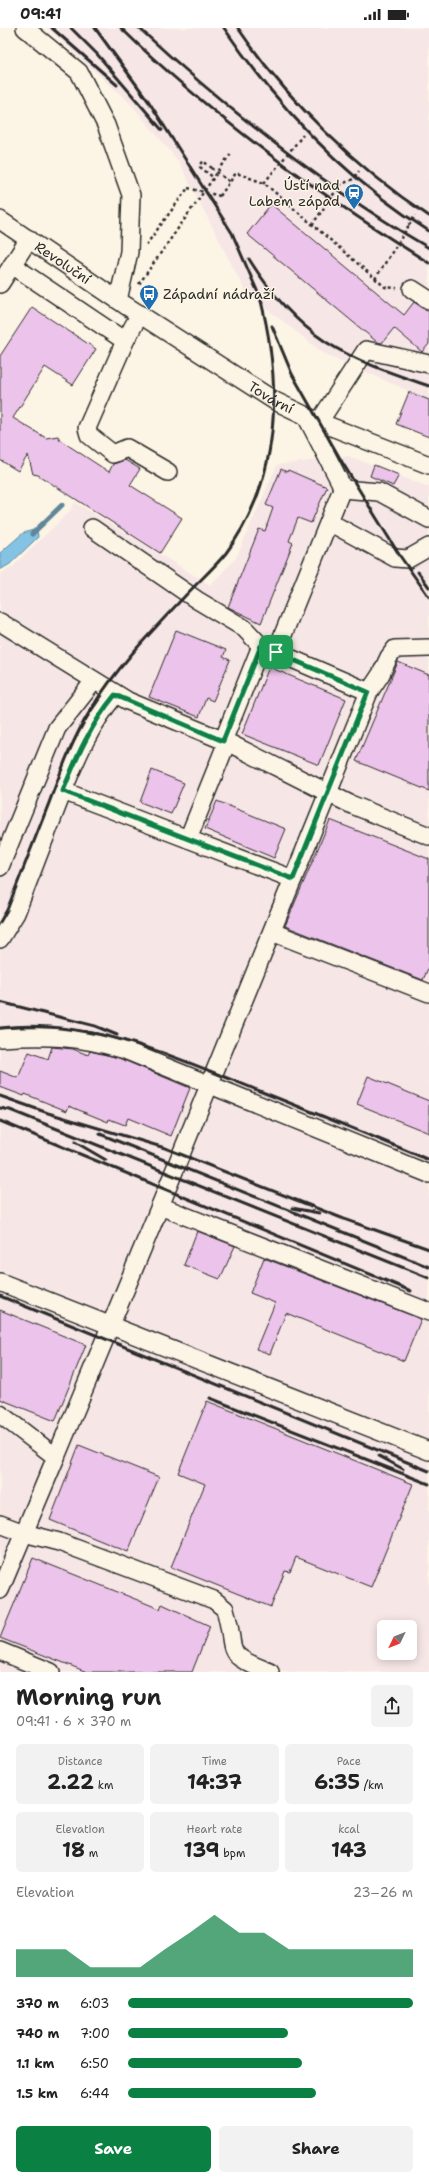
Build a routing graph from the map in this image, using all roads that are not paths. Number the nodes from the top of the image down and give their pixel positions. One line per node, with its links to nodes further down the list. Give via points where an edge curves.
1 (25, 28): 8 (street, via 79,72 106,125 132,195 129,252)
2 (0, 220): 3 (street, Revoluční)
3 (29, 239): 4 (street); 8 (street, Revoluční)
4 (12, 266): 5 (street); 10 (street)
5 (0, 284)
6 (412, 289): 7 (street)
7 (429, 300)
8 (121, 302): 9 (street, Tovární)
9 (140, 314): 10 (street); 12 (street, Tovární, via 275,401)
10 (126, 341): 14 (street, via 87,428 90,435 113,454 127,448)
11 (429, 364): 12 (street, via 366,350)
12 (313, 419): 13 (street, Tovární); 15 (street)
13 (429, 466)
14 (168, 472)
15 (342, 489): 16 (street, via 379,492); 17 (street)
16 (429, 519)
17 (330, 522): 19 (street, via 395,558 408,559); 22 (street)
18 (92, 528): 22 (street, via 197,600 244,628)
19 (429, 547)
20 (0, 622): 23 (street)
21 (429, 648): 24 (street, via 395,649)
22 (269, 649): 24 (street); 26 (street)
23 (94, 681): 25 (street); 31 (street, via 57,728)
24 (368, 692): 28 (street)
25 (115, 695): 26 (street); 27 (street, via 86,738)
26 (225, 742): 28 (street); 30 (street)
27 (63, 791): 30 (street); 34 (street, via 16,914)
28 (328, 793): 29 (street); 32 (street)
29 (429, 836)
30 (188, 839): 32 (street)
31 (0, 867)
32 (293, 879): 33 (street)
33 (272, 932): 35 (street); 37 (street)
34 (0, 939)
35 (429, 993)
36 (0, 1038): 37 (street, via 42,1036 99,1042)
37 (210, 1085): 38 (street); 39 (street)
38 (429, 1174)
39 (160, 1206): 41 (street); 42 (street)
40 (0, 1282): 42 (street)
41 (429, 1312)
42 (110, 1325): 44 (street); 45 (street)
43 (0, 1414): 45 (street)
44 (429, 1451)
45 (56, 1457): 47 (street)
46 (0, 1524): 47 (street)
47 (24, 1533): 48 (street); 51 (street, via 59,1542 214,1600 225,1609 231,1646 236,1656)
48 (0, 1590)
49 (0, 1651): 50 (street)
50 (51, 1672)
51 (270, 1672)

